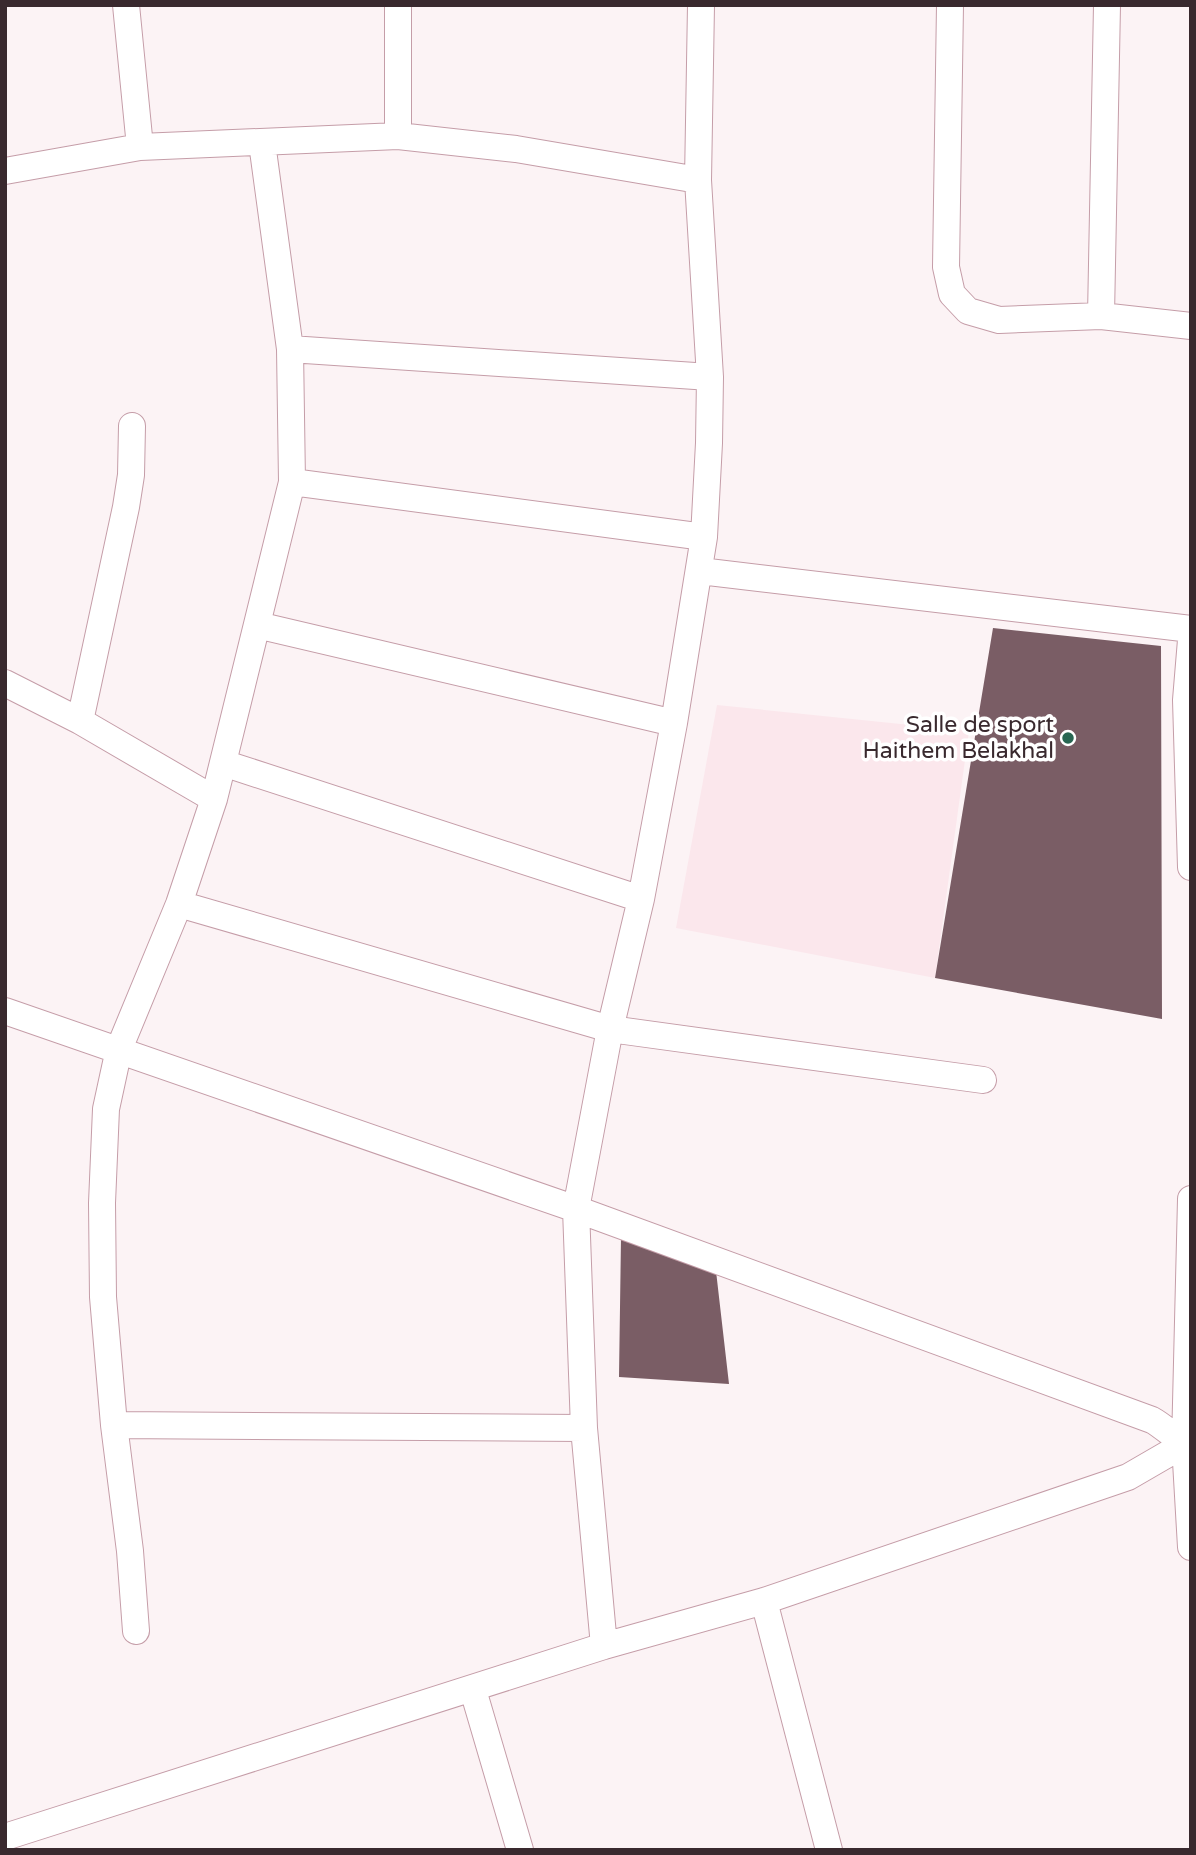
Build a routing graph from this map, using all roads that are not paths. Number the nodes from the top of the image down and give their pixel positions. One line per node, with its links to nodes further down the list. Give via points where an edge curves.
1 (126, 5): 8 (street)
2 (398, 5): 6 (street)
3 (701, 5): 10 (street)
4 (950, 5): 11 (street, via 946,267 952,294 968,311 999,320)
5 (1107, 5): 11 (street)
6 (398, 136): 7 (street); 10 (street, via 516,149)
7 (262, 143): 8 (street); 13 (street)
8 (140, 147): 9 (street)
9 (5, 172)
10 (698, 180): 14 (street)
11 (1101, 316): 12 (street)
12 (1191, 326)
13 (290, 349): 14 (street); 16 (street)
14 (710, 377): 17 (street)
15 (132, 426): 23 (street, via 126,507)
16 (292, 482): 17 (street); 19 (street)
17 (705, 537): 18 (street)
18 (700, 571): 20 (street); 24 (street)
19 (257, 625): 24 (street); 25 (street)
20 (1191, 629)
21 (1191, 640): 27 (street, via 1186,700)
22 (5, 683): 23 (street)
23 (80, 721): 26 (street)
24 (674, 723): 28 (street)
25 (223, 763): 26 (street); 28 (street)
26 (214, 799): 29 (street)
27 (1191, 867)
28 (641, 899): 31 (street)
29 (179, 904): 31 (street); 32 (street)
30 (5, 1011): 32 (street)
31 (610, 1029): 33 (street); 35 (street)
32 (119, 1049): 35 (street); 36 (street, via 106,1109 102,1203 103,1297)
33 (983, 1080)
34 (1191, 1199): 38 (street)
35 (576, 1209): 37 (street); 38 (street, via 1152,1420)
36 (114, 1425): 37 (street); 41 (street)
37 (584, 1428): 42 (street)
38 (1188, 1445): 39 (street); 40 (street, via 1128,1477)
39 (1191, 1547)
40 (764, 1601): 42 (street); 46 (street)
41 (136, 1631)
42 (604, 1646): 43 (street)
43 (473, 1690): 44 (street); 45 (street)
44 (5, 1837)
45 (520, 1850)
46 (829, 1850)

